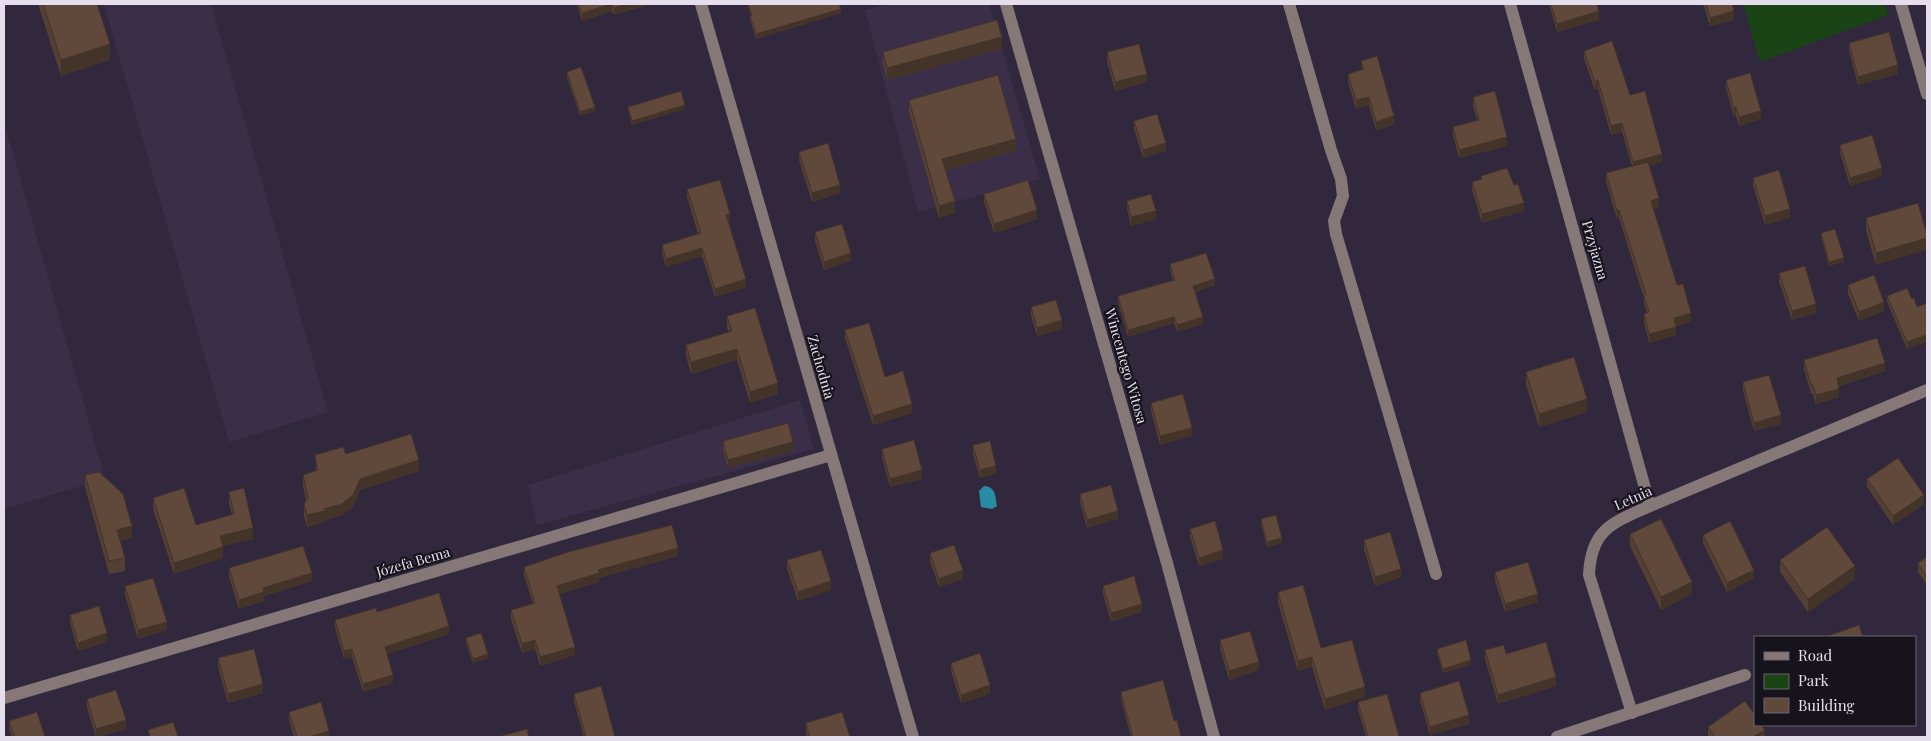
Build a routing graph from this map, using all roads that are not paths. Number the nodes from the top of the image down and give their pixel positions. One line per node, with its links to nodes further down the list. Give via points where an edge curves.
1 (701, 4): 8 (street, Zachodnia)
2 (1006, 4): 15 (street, Wincentego Witosa)
3 (1289, 4): 10 (street, via 1341,179 1343,196 1334,221 1336,234)
4 (1510, 4): 9 (street, Przyjazna)
5 (1901, 4): 6 (street)
6 (1927, 94)
7 (1927, 390): 9 (street, Letnia)
8 (831, 455): 12 (street, Józefa Bema); 14 (street, Zachodnia)
9 (1650, 506): 13 (street, Letnia, via 1616,521 1603,531 1590,558 1589,575)
10 (1436, 574)
11 (1746, 675): 13 (street)
12 (4, 698)
13 (1632, 713): 16 (street)
14 (913, 737)
15 (1214, 737)
16 (1557, 737)

